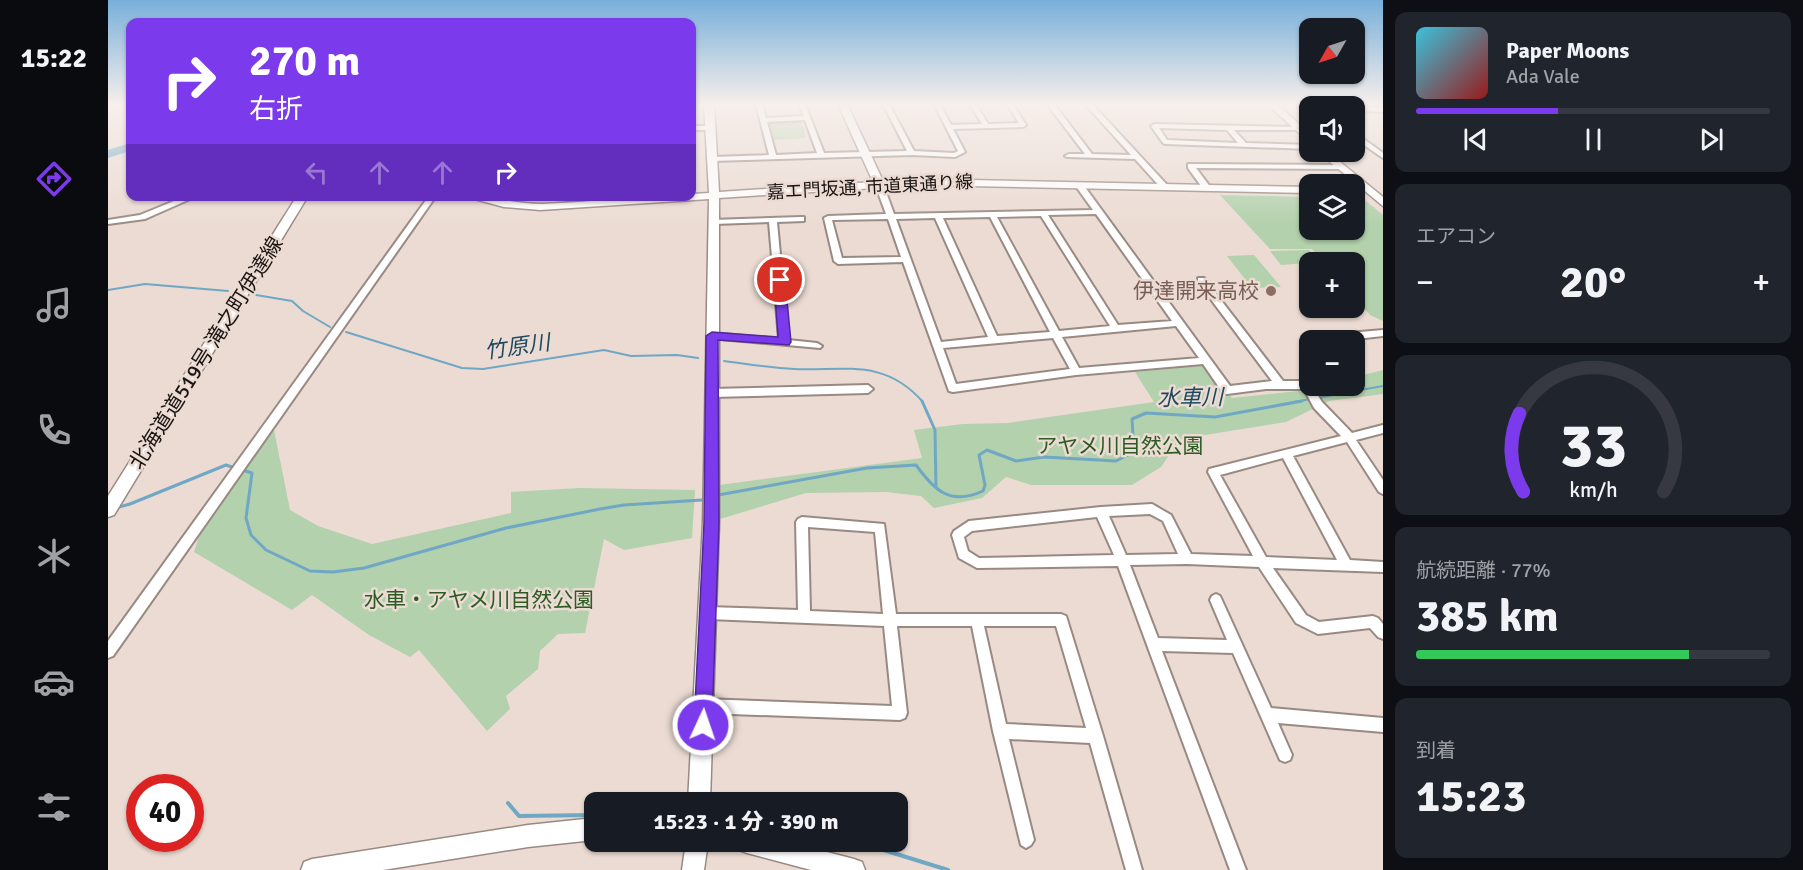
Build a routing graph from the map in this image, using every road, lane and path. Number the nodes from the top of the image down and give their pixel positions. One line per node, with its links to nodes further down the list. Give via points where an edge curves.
1 (712, 145): 21 (street)
2 (770, 145): 20 (street)
3 (817, 145): 15 (street)
4 (860, 145): 13 (street)
5 (908, 145): 14 (street)
6 (958, 145): 14 (street, via 962,152 956,155)
7 (1081, 145): 17 (street)
8 (1125, 145): 18 (street)
9 (1233, 145): 10 (street)
10 (1244, 145): 11 (street)
11 (1299, 147)
12 (1379, 150): 19 (street)
13 (864, 153): 14 (street); 15 (street); 24 (street)
14 (912, 153)
15 (821, 155): 20 (street)
16 (1069, 156): 17 (street)
17 (1090, 156): 18 (street)
18 (1136, 156): 26 (street)
19 (1383, 156)
20 (773, 157): 21 (street)
21 (713, 159): 31 (street)
22 (1335, 162): 23 (street)
23 (1341, 167): 27 (street, via 1191,166); 29 (street)
24 (879, 184): 25 (street, 嘉エ門坂通, 市道東通り線); 31 (street, 嘉エ門坂通, 市道東通り線); 43 (street)
25 (1079, 185): 26 (street, 嘉エ門坂通, 市道東通り線); 39 (street)
26 (1165, 187): 27 (street, 嘉エ門坂通, 市道東通り線)
27 (1207, 188): 28 (street, 嘉エ門坂通, 市道東通り線)
28 (1299, 190)
29 (1367, 190): 30 (street); 38 (street)
30 (1383, 190)
31 (714, 195): 32 (street, 嘉エ門坂通, 市道東通り線); 47 (street)
32 (696, 196)
33 (183, 201): 46 (street, via 156,213)
34 (300, 201): 71 (street, 北海道道519号 滝之町伊達線)
35 (429, 201): 86 (street)
36 (494, 201): 37 (street, 嘉エ門坂通, 市道東通り線, via 525,207)
37 (587, 201)
38 (1383, 203)
39 (1099, 212): 40 (street); 50 (street)
40 (1043, 213): 41 (street); 51 (street)
41 (992, 214): 42 (street); 53 (street)
42 (938, 216): 43 (street); 56 (street)
43 (891, 217): 48 (street); 48 (street, via 828,218 838,261)
44 (801, 219): 45 (street)
45 (773, 220): 47 (street); 57 (street)
46 (108, 222)
47 (714, 222): 55 (street)
48 (907, 259): 59 (street)
49 (1201, 280): 62 (street)
50 (1178, 323): 51 (street); 60 (street)
51 (1116, 329): 53 (street)
52 (1383, 333): 54 (street)
53 (1056, 334): 56 (street); 61 (street)
54 (1365, 335)
55 (712, 336): 57 (street); 65 (street)
56 (994, 340): 59 (street)
57 (784, 342): 58 (street)
58 (818, 345)
59 (938, 345): 61 (street, via 953,388)
60 (1205, 361): 61 (street); 62 (street, via 1227,390)
61 (1076, 372)
62 (1280, 386): 63 (street)
63 (1299, 388)
64 (868, 389): 65 (street)
65 (712, 393): 79 (street)
66 (1317, 396): 68 (street)
67 (1383, 429): 68 (street)
68 (1349, 437): 69 (street); 70 (street)
69 (1286, 453): 75 (street, via 1213,472); 76 (street)
70 (1383, 489)
71 (108, 510)
72 (1101, 512): 73 (street, via 1152,509 1167,518); 74 (street); 74 (street, via 969,526 958,535 963,554 976,563)
73 (1187, 559): 74 (street); 75 (street)
74 (1122, 560): 84 (street)
75 (1262, 562): 76 (street); 83 (street, via 1301,619 1318,628 1373,622)
76 (1347, 566): 77 (street)
77 (1383, 567)
78 (1216, 600): 85 (street)
79 (708, 613): 80 (street); 87 (street)
80 (804, 617): 81 (street); 81 (street, via 802,522 880,526)
81 (891, 620): 82 (street); 87 (street, via 900,712)
82 (977, 621): 90 (street); 91 (street, via 1061,620)
83 (1383, 633)
84 (1154, 644): 85 (street); 102 (street)
85 (1237, 647): 88 (street)
86 (108, 652)
87 (704, 706): 93 (street)
88 (1268, 715): 89 (street); 92 (street)
89 (1383, 725)
90 (1000, 731): 91 (street); 95 (street)
91 (1096, 736): 101 (street)
92 (1285, 755)
93 (700, 792)
94 (584, 830): 98 (street)
95 (1026, 840)
96 (695, 852): 99 (street)
97 (785, 852): 100 (street)
98 (312, 870)
99 (693, 870)
100 (854, 870)
101 (1134, 870)
102 (1238, 870)

